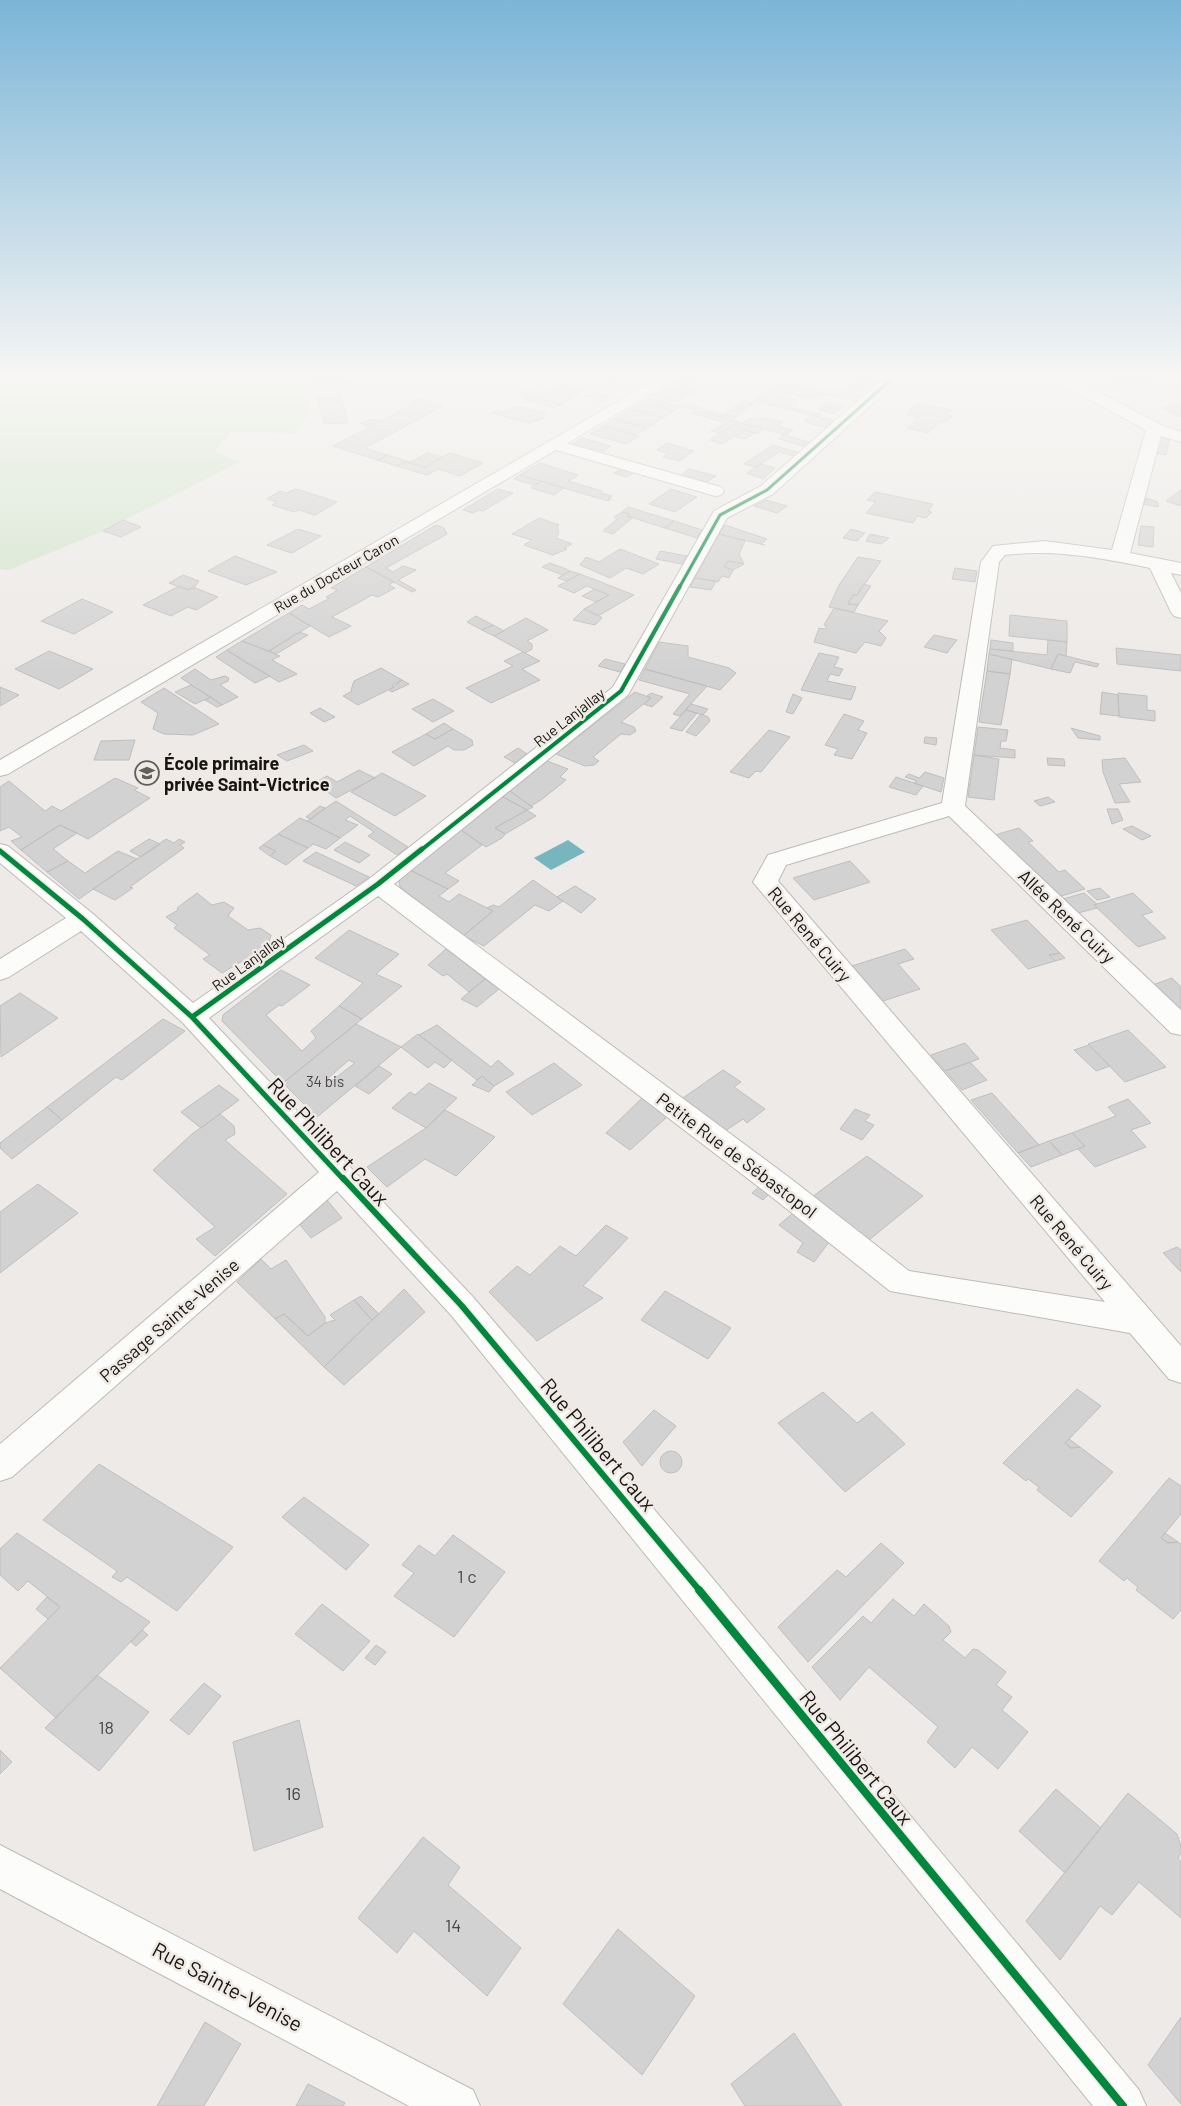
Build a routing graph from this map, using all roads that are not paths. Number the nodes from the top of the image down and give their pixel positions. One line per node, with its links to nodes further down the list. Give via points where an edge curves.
1 (503, 475): 10 (street, Rue du Docteur Caron)
2 (660, 475): 5 (street)
3 (784, 475): 13 (street, Rue Lanjallay, via 767,490 720,515 621,691)
4 (1143, 475): 6 (street)
5 (715, 491)
6 (1120, 555): 7 (street); 11 (street, via 1017,547 998,550 990,562)
7 (1157, 564): 8 (street); 9 (street)
8 (1181, 569)
9 (1181, 612)
10 (0, 769)
11 (953, 807): 17 (street, Allée René Cuiry); 19 (street, Rue René Cuiry, via 776,860 765,882)
12 (0, 851): 14 (street, Rue Philibert Caux)
13 (378, 884): 16 (street, Rue Lanjallay); 19 (street, Petite Rue de Sébastopol, via 779,1186 901,1282)
14 (83, 919): 15 (street); 16 (street, Rue Philibert Caux)
15 (0, 971)
16 (192, 1017): 18 (street, Rue Philibert Caux)
17 (1181, 1026)
18 (337, 1174): 21 (street, Passage Sainte-Venise); 24 (street, Rue Philibert Caux, via 469,1314)
19 (1140, 1321): 20 (street, Rue René Cuiry)
20 (1181, 1368)
21 (0, 1466)
22 (0, 1866): 23 (street, Rue Sainte-Venise)
23 (457, 2106)
24 (1123, 2106)

